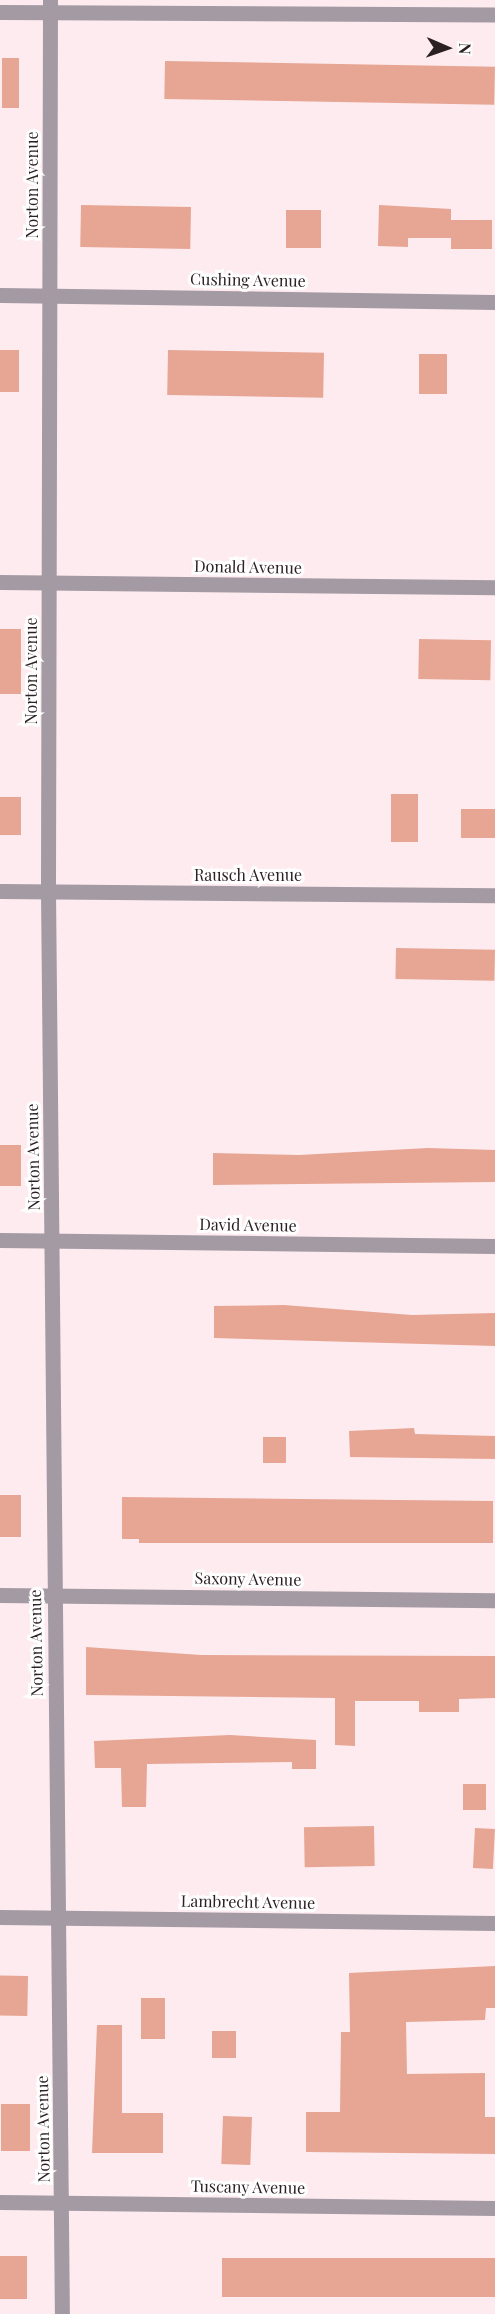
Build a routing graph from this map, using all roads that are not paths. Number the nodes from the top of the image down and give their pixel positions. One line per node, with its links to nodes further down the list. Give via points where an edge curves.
1 (50, 6): 2 (street); 3 (street); 5 (street, Norton Avenue)
2 (0, 12)
3 (495, 15)
4 (0, 295): 5 (street, Cushing Avenue)
5 (50, 296): 6 (street, Cushing Avenue); 8 (street, Norton Avenue)
6 (495, 302)
7 (0, 582): 8 (street, Donald Avenue)
8 (49, 583): 9 (street, Donald Avenue); 11 (street, Norton Avenue)
9 (495, 587)
10 (0, 891): 11 (street, Rausch Avenue)
11 (48, 891): 12 (street, Rausch Avenue); 14 (street, Norton Avenue)
12 (495, 895)
13 (0, 1240): 14 (street, David Avenue)
14 (52, 1241): 15 (street, David Avenue); 17 (street, Norton Avenue)
15 (495, 1246)
16 (0, 1595): 17 (street, Saxony Avenue)
17 (53, 1595): 18 (street, Saxony Avenue); 20 (street, Norton Avenue)
18 (495, 1600)
19 (0, 1917): 20 (street, Lambrecht Avenue)
20 (57, 1918): 21 (street, Lambrecht Avenue); 23 (street, Norton Avenue)
21 (495, 1923)
22 (0, 2202): 23 (street, Tuscany Avenue)
23 (62, 2203): 24 (street, Tuscany Avenue); 25 (street, Norton Avenue)
24 (495, 2208)
25 (62, 2314)

